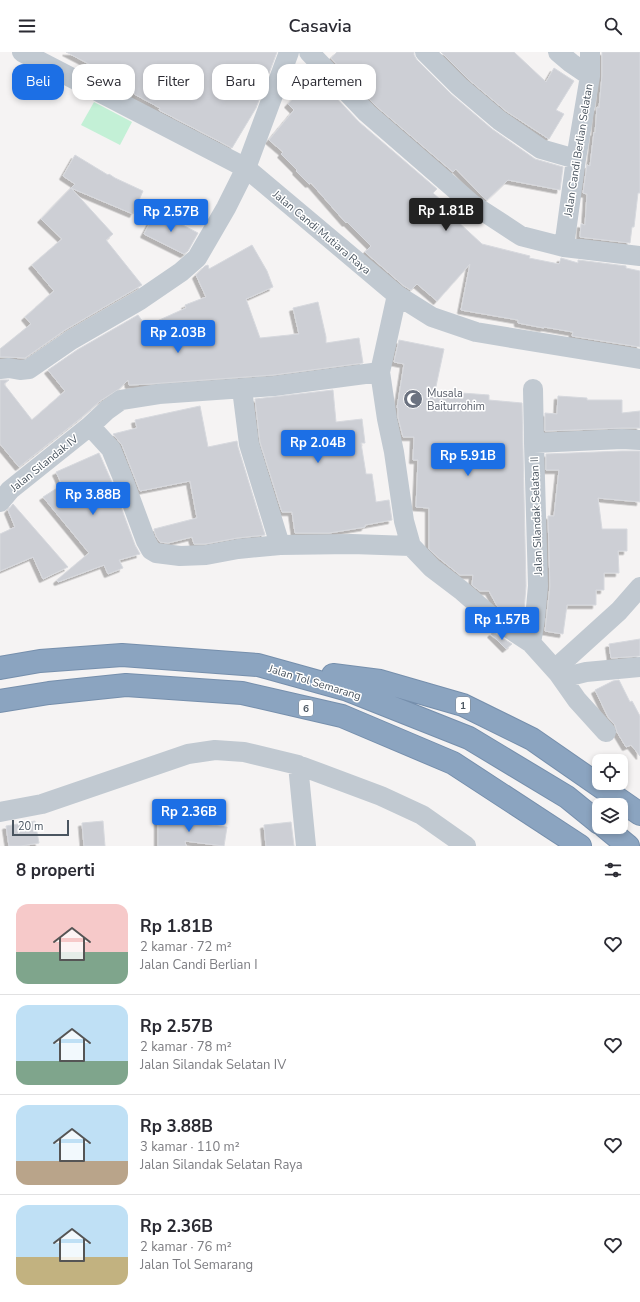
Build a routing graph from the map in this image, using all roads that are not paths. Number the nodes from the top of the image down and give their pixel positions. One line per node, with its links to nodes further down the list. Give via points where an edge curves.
1 (22, 52): 9 (street, Jalan Candi Mutiara Raya)
2 (289, 52): 9 (street)
3 (309, 52): 10 (street, via 367,112 472,204 521,236)
4 (425, 52): 8 (street, via 459,86 499,120 541,149)
5 (558, 52): 7 (street)
6 (590, 52): 7 (street, Jalan Candi Berlian Selatan)
7 (590, 76): 8 (street, Jalan Candi Berlian Selatan)
8 (576, 159): 10 (street, Jalan Candi Berlian Selatan)
9 (242, 177): 12 (street, Jalan Candi Mutiara Raya); 14 (street, via 197,258 181,272 29,369)
10 (564, 247): 11 (street)
11 (640, 256)
12 (397, 295): 13 (street, Jalan Candi Mutiara Raya, via 432,317 476,332); 15 (street)
13 (640, 359)
14 (0, 369)
15 (380, 372): 16 (street, Jalan Silandak IV); 23 (street, via 404,521)
16 (242, 389): 18 (street, Jalan Silandak IV, via 159,394 121,400); 22 (street, via 249,444)
17 (533, 389): 20 (street, Jalan Silandak Selatan II)
18 (90, 426): 21 (street, Jalan Silandak IV); 22 (street, via 111,449 151,550 180,556 206,555)
19 (640, 440): 20 (street)
20 (534, 443): 25 (street, Jalan Silandak Selatan II, via 538,586)
21 (3, 491)
22 (280, 545): 23 (street)
23 (411, 546): 25 (street, via 432,568 492,617)
24 (640, 587): 29 (street)
25 (532, 643): 29 (street)
26 (258, 665): 28 (highway, Jalan Tol Semarang, via 122,655 40,661); 34 (highway, 1, via 380,681 463,705 532,739); 35 (highway, Jalan Tol Semarang, via 348,690 469,738 567,797)
27 (640, 667): 29 (street)
28 (0, 668)
29 (558, 673): 31 (street, via 577,700)
30 (0, 701): 39 (highway, 6, via 126,685 242,693 342,716 453,763)
31 (606, 732)
32 (298, 765): 33 (street, via 244,752 215,750 188,754 42,804); 37 (street); 38 (street, via 381,796 422,815)
33 (0, 812)
34 (640, 814)
35 (592, 817)
36 (613, 834): 40 (highway)
37 (306, 846)
38 (466, 846)
39 (580, 846)
40 (628, 846)

